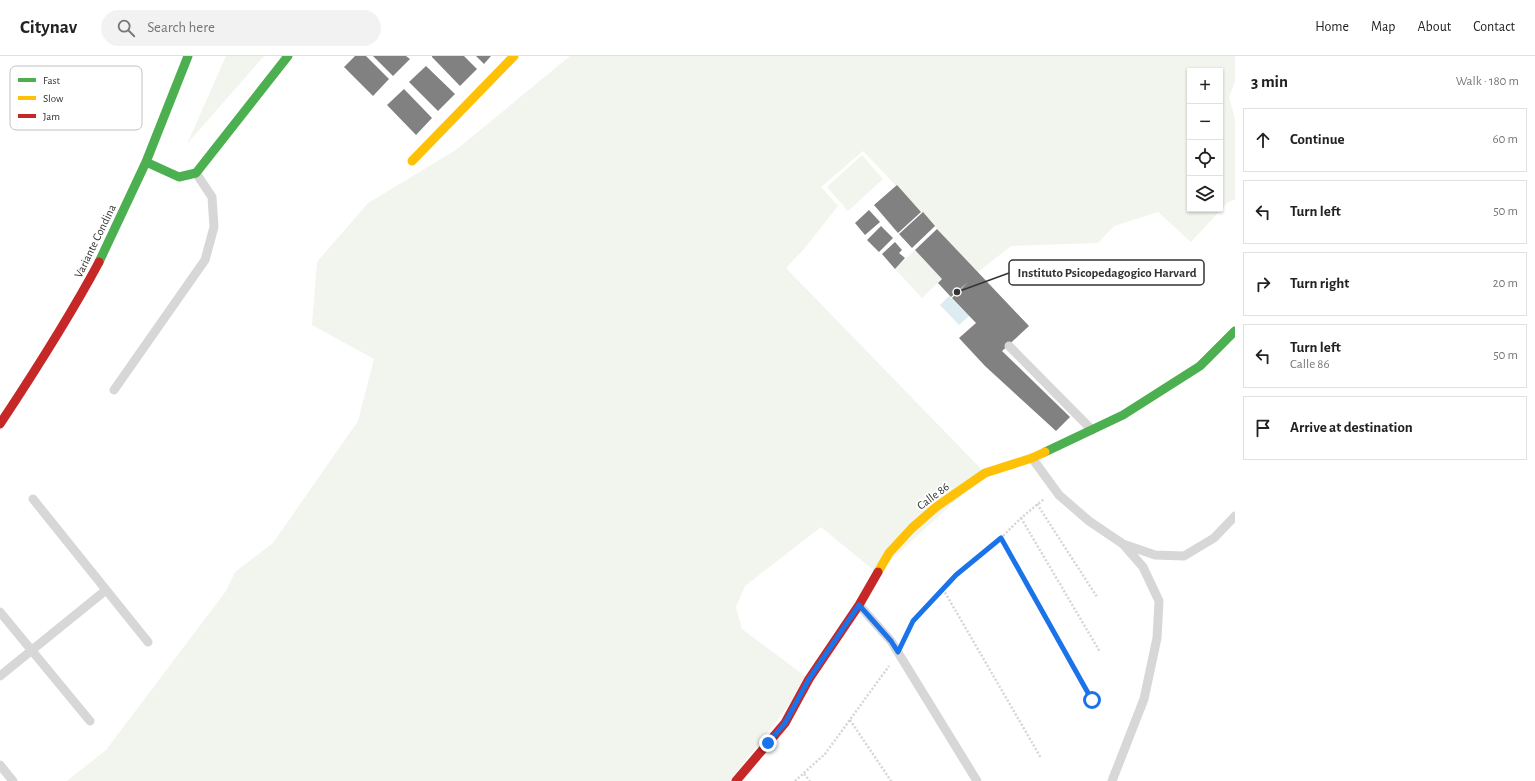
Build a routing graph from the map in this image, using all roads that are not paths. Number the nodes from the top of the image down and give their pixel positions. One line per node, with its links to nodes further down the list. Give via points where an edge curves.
1 (188, 56): 5 (main road, Variante Condina)
2 (288, 56): 6 (main road)
3 (514, 56): 4 (main road)
4 (412, 161)
5 (146, 162): 6 (main road, via 179,177); 10 (main road, Variante Condina, via 83,292 42,361)
6 (196, 173): 9 (lane, via 212,197 214,227 205,260)
7 (1235, 331): 11 (main road, Calle 86, via 1200,366 1123,415)
8 (1009, 346): 11 (lane)
9 (114, 390)
10 (0, 424)
11 (1092, 430): 12 (main road, Calle 86)
12 (1032, 458): 15 (lane, via 1059,495 1089,521); 17 (main road, Calle 86, via 985,474 936,507 889,552)
13 (33, 499): 16 (lane)
14 (1235, 516): 15 (lane, via 1214,538 1184,556 1155,555)
15 (1123, 544): 27 (lane, via 1143,568 1159,601 1158,631 1144,699)
16 (106, 590): 19 (lane); 20 (lane)
17 (859, 605): 25 (main road, Calle 86, via 809,679 785,723); 26 (lane, via 891,641)
18 (0, 612): 20 (lane)
19 (148, 642)
20 (31, 650): 21 (lane); 22 (lane)
21 (0, 676)
22 (90, 721)
23 (0, 766): 24 (lane)
24 (13, 781)
25 (736, 781)
26 (977, 781)
27 (1112, 781)

